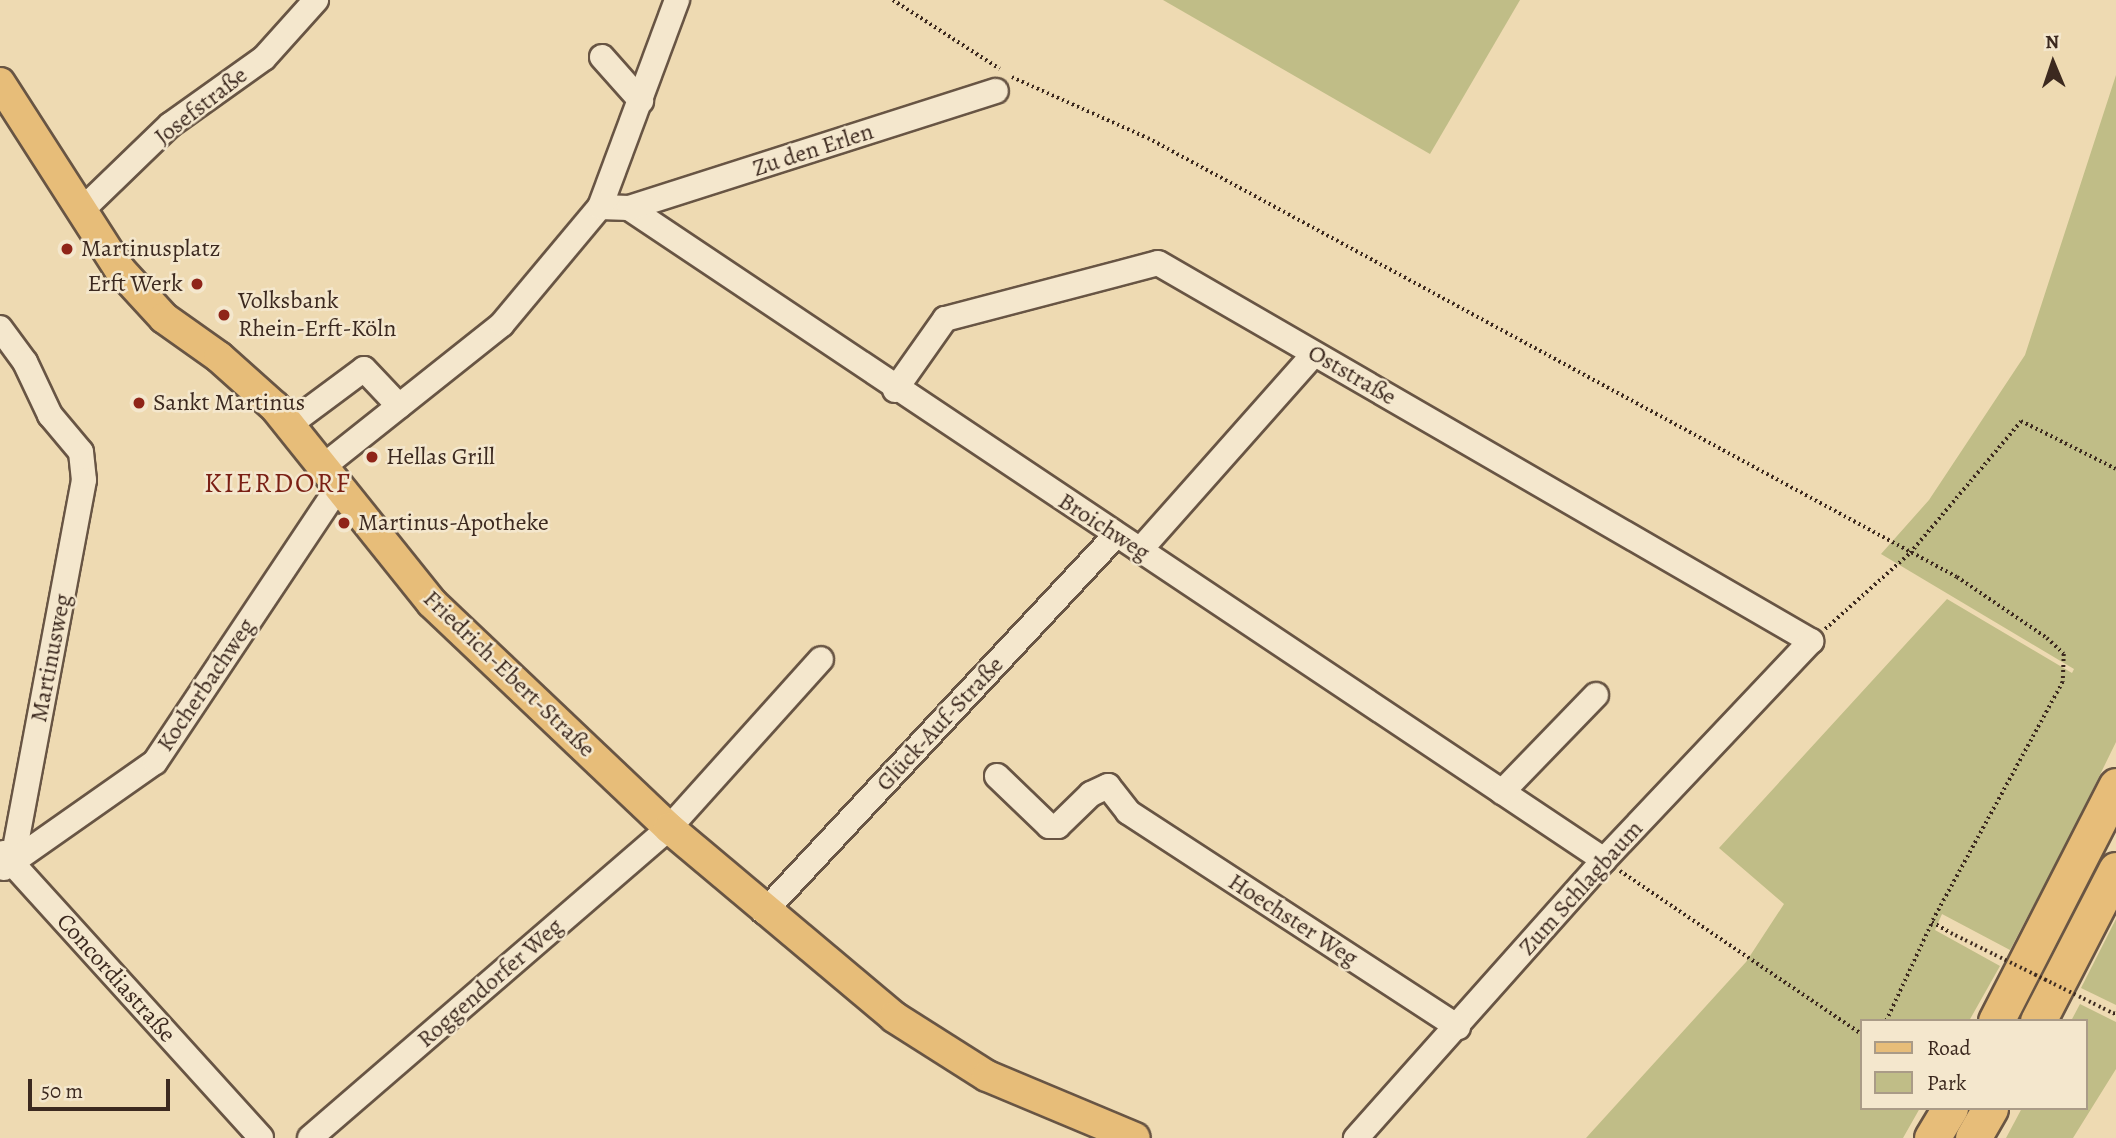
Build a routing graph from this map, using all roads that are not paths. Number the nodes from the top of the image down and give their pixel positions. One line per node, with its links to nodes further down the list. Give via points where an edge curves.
1 (316, 0): 9 (street, Josefstraße, via 264,58 170,125)
2 (677, 0): 6 (street, Kocherbachweg)
3 (603, 57): 6 (street)
4 (0, 83): 9 (main road, Friedrich-Ebert-Straße)
5 (996, 91): 8 (street, Zu den Erlen)
6 (641, 101): 7 (street, Kocherbachweg)
7 (600, 207): 8 (street); 13 (street, Kocherbachweg, via 502,324)
8 (629, 208): 12 (street, Broichweg)
9 (83, 209): 14 (main road, Friedrich-Ebert-Straße, via 120,270 155,308 219,357)
10 (0, 328): 26 (street, Martinusweg, via 25,362 50,415 81,452 84,480)
11 (1314, 354): 12 (street, Oststraße, via 1158,263 945,319); 17 (street); 18 (street, Oststraße)
12 (895, 390): 16 (street, Broichweg)
13 (399, 406): 14 (street, via 370,370 364,369); 15 (street, Kocherbachweg)
14 (290, 424): 15 (main road, Friedrich-Ebert-Straße)
15 (332, 475): 24 (main road, Friedrich-Ebert-Straße, via 432,603); 26 (street, Kocherbachweg, via 155,762)
16 (1116, 535): 17 (street, Broichweg); 28 (street, Glück-Auf-Straße)
17 (1140, 550): 23 (street, Broichweg)
18 (1811, 641): 25 (street, Zum Schlagbaum)
19 (821, 659): 24 (street, Roggendorfer Weg)
20 (1596, 695): 23 (street)
21 (997, 776): 31 (street, Hoechster Weg, via 1049,826 1058,826 1091,794 1108,786 1128,812)
22 (2116, 786): 29 (highway)
23 (1502, 792): 25 (street, Broichweg)
24 (669, 828): 28 (main road, Friedrich-Ebert-Straße); 36 (street, Roggendorfer Weg)
25 (1604, 860): 31 (street, Zum Schlagbaum)
26 (4, 861): 35 (street, Concordiastraße)
27 (2116, 870): 30 (highway)
28 (764, 912): 34 (main road, Friedrich-Ebert-Straße, via 894,1017 987,1076)
29 (1997, 1019)
30 (2039, 1019)
31 (1458, 1027): 38 (street, Zum Schlagbaum)
32 (1949, 1110): 39 (highway)
33 (1989, 1110): 40 (highway)
34 (1096, 1131): 37 (main road, Friedrich-Ebert-Straße)
35 (261, 1138)
36 (310, 1138)
37 (1135, 1138)
38 (1356, 1138)
39 (1932, 1138)
40 (1973, 1138)

